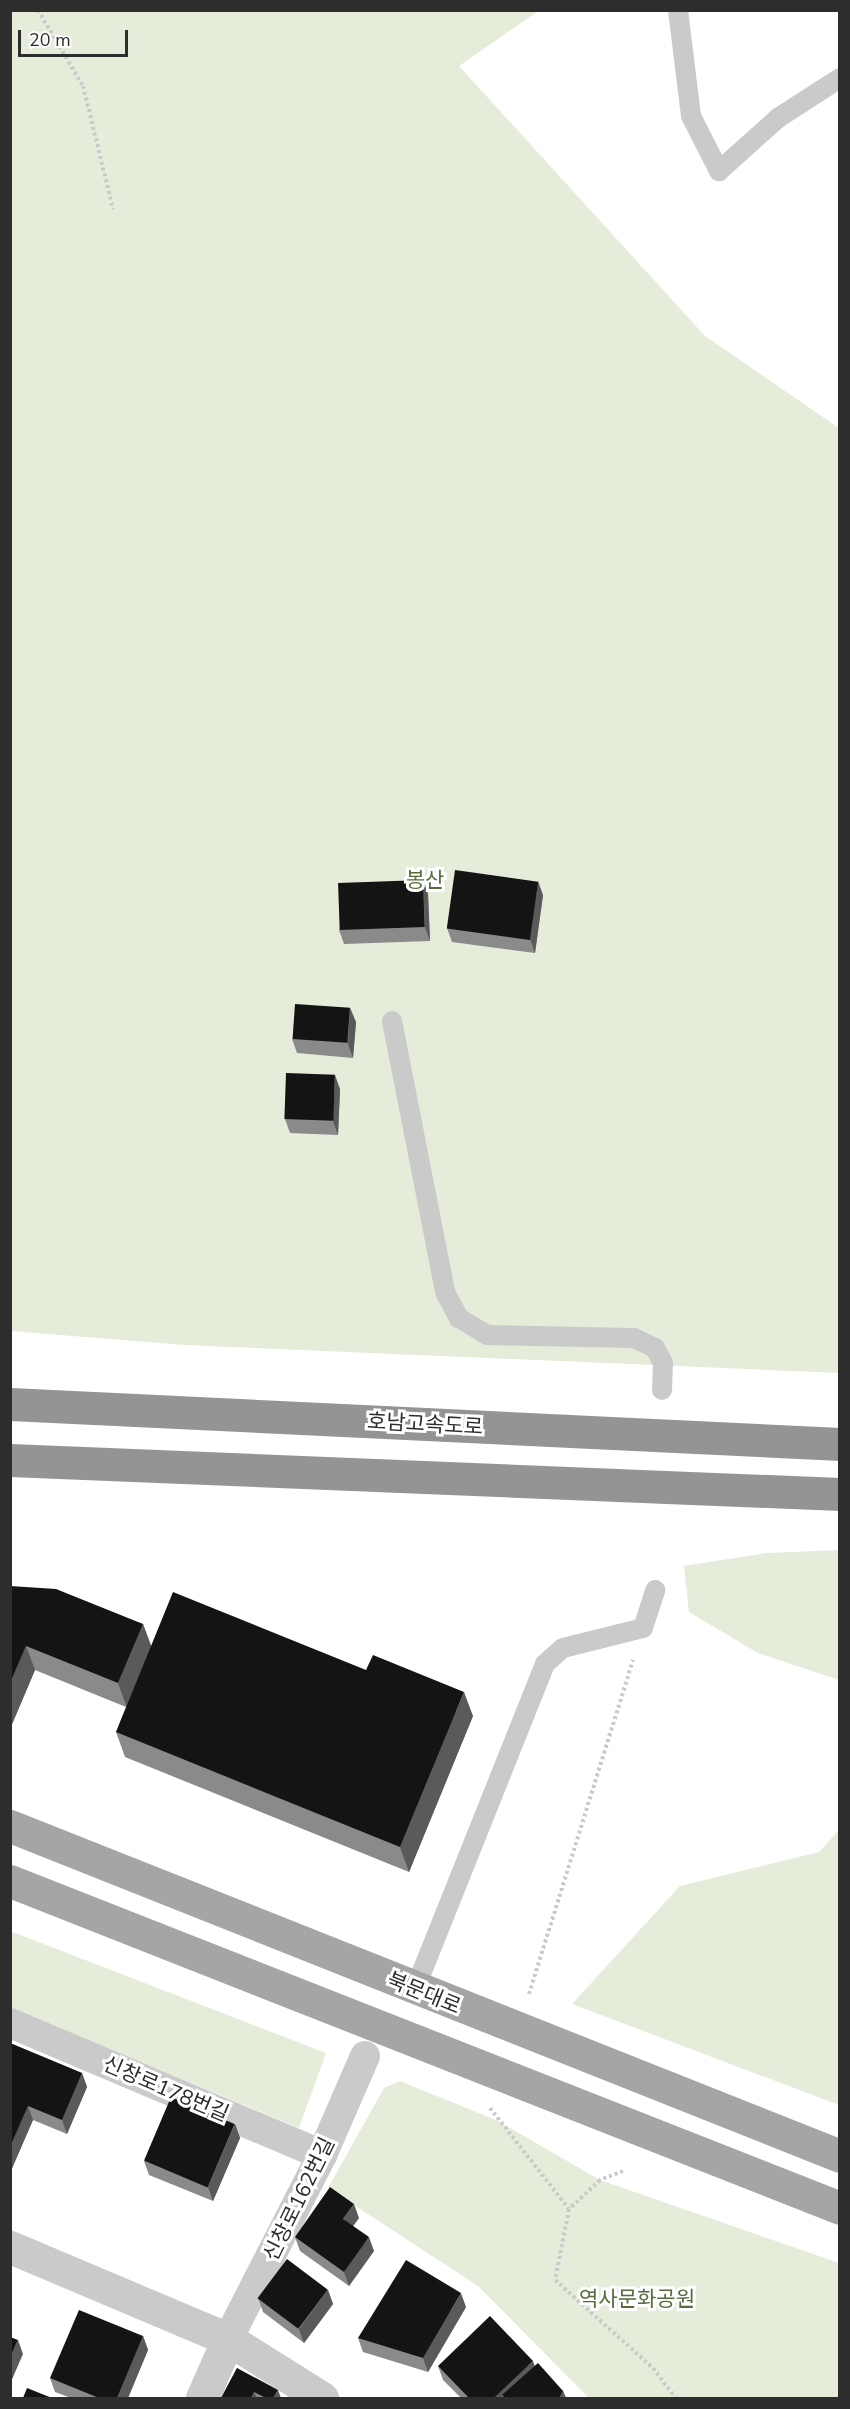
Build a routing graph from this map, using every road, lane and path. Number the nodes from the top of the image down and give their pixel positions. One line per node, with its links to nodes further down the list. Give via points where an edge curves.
1 (38, 10): 4 (path, via 83,86)
2 (678, 10): 3 (lane, via 691,116 719,171 777,118)
3 (840, 78)
4 (113, 208)
5 (392, 1021): 6 (lane, via 445,1292 459,1318 487,1335 634,1338 656,1348 663,1363)
6 (662, 1390)
7 (10, 1404): 8 (highway, 호남고속도로)
8 (840, 1444)
9 (10, 1460): 10 (highway)
10 (840, 1494)
11 (655, 1590): 12 (lane)
12 (643, 1628): 15 (lane, via 563,1648 545,1664); 16 (path)
13 (10, 1826): 15 (main road, 북문대로)
14 (10, 1881): 23 (main road)
15 (415, 1989): 21 (main road, 북문대로)
16 (528, 1997)
17 (10, 2023): 20 (street, 신창로178번길)
18 (364, 2056): 20 (street, 신창로162번길)
19 (485, 2100): 24 (path)
20 (322, 2155): 26 (street, 신창로162번길)
21 (840, 2156)
22 (623, 2171): 24 (path, via 600,2180)
23 (840, 2208)
24 (569, 2209): 29 (path, via 555,2280 653,2368)
25 (10, 2247): 26 (street)
26 (228, 2339): 27 (street, 신창로162번길); 28 (street)
27 (202, 2398)
28 (322, 2398)
29 (676, 2398)

